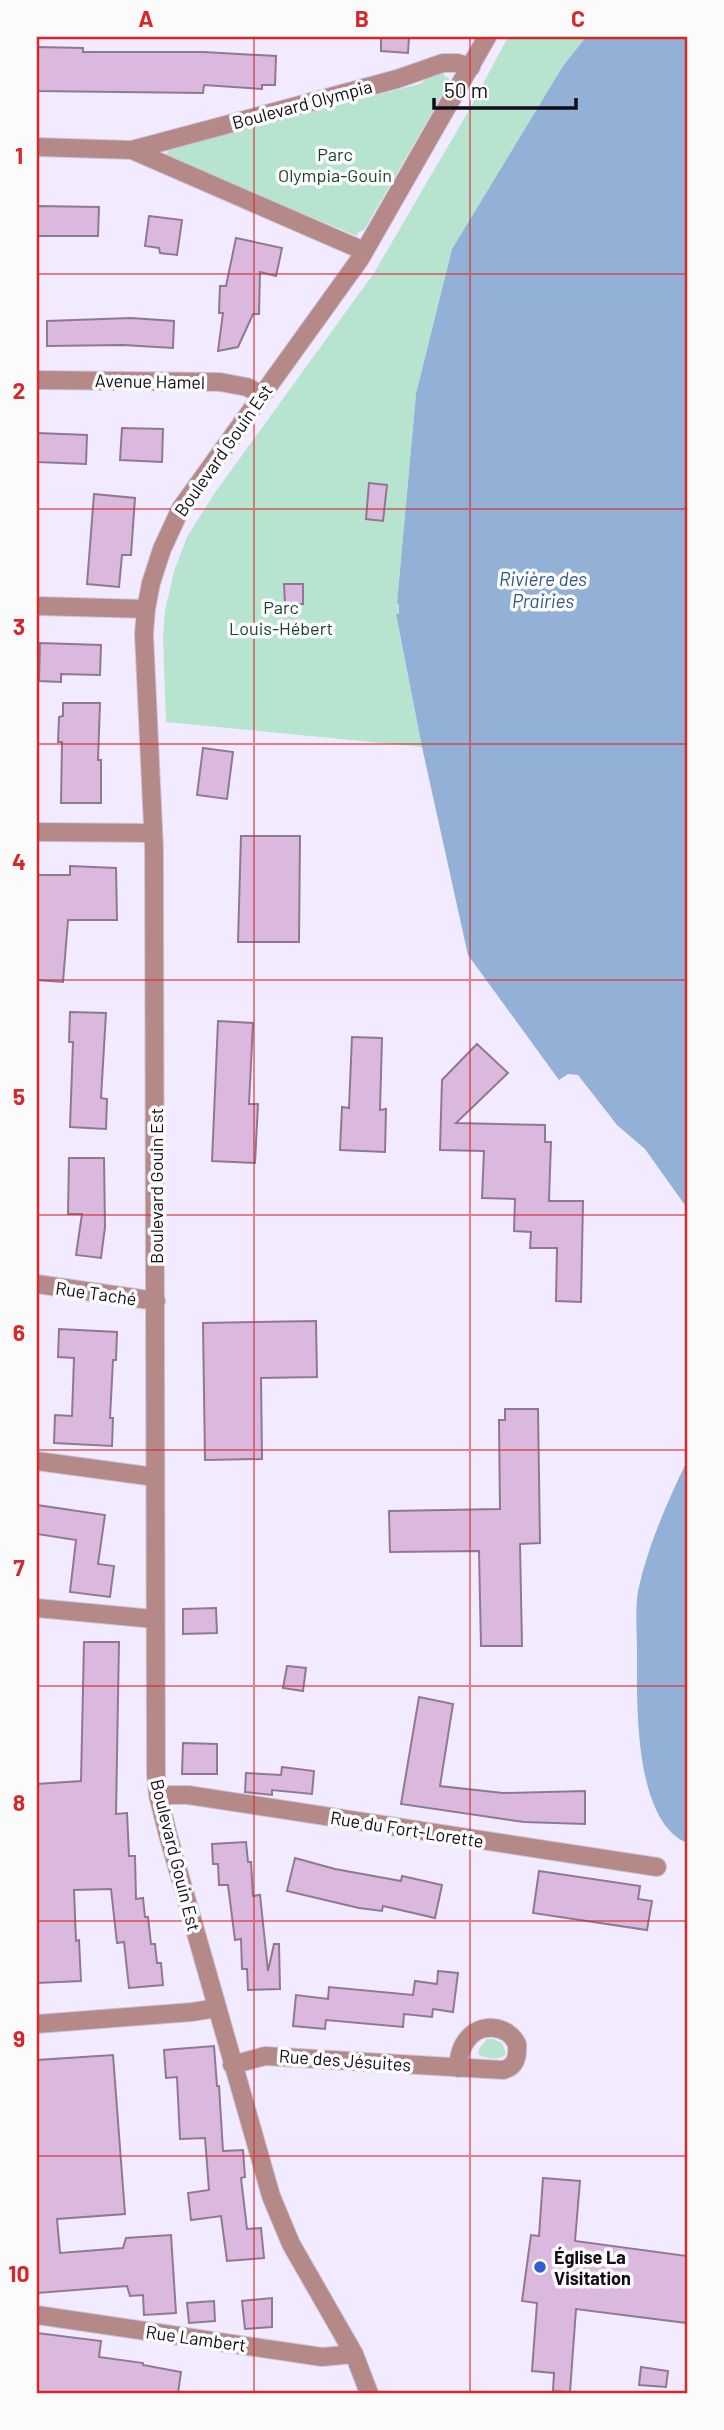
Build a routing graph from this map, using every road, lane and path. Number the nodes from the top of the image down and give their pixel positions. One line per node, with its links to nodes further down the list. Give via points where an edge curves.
1 (487, 37): 2 (street, Boulevard Gouin Est)
2 (471, 67): 4 (street, Boulevard Olympia, via 443,63); 5 (street, Boulevard Gouin Est)
3 (37, 147): 4 (street, Boulevard Olympia)
4 (132, 150): 5 (street, Boulevard Olympia)
5 (364, 251): 7 (street, Boulevard Gouin Est)
6 (37, 380): 7 (street, Avenue Hamel, via 220,382)
7 (261, 395): 9 (street, Boulevard Gouin Est, via 176,517 158,558)
8 (37, 606): 9 (street)
9 (146, 609): 11 (street, Boulevard Gouin Est)
10 (37, 832): 11 (street)
11 (153, 833): 13 (street, Boulevard Gouin Est)
12 (37, 1284): 13 (street, Rue Taché)
13 (156, 1301): 15 (street, Boulevard Gouin Est)
14 (37, 1461): 15 (street)
15 (155, 1477): 17 (street, Boulevard Gouin Est)
16 (37, 1608): 17 (street)
17 (154, 1619): 18 (street, Boulevard Gouin Est)
18 (158, 1795): 19 (street, Rue du Fort-Lorette, via 188,1795); 20 (street, Boulevard Gouin Est)
19 (657, 1867)
20 (217, 2008): 21 (street); 22 (street, Boulevard Gouin Est)
21 (37, 2024)
22 (232, 2065): 23 (street, Rue des Jésuites, via 270,2056); 25 (street, Boulevard Gouin Est, via 283,2228)
23 (458, 2068)
24 (37, 2315): 25 (street, Rue Lambert, via 322,2357)
25 (355, 2354): 26 (street, Boulevard Gouin Est)
26 (369, 2393)

